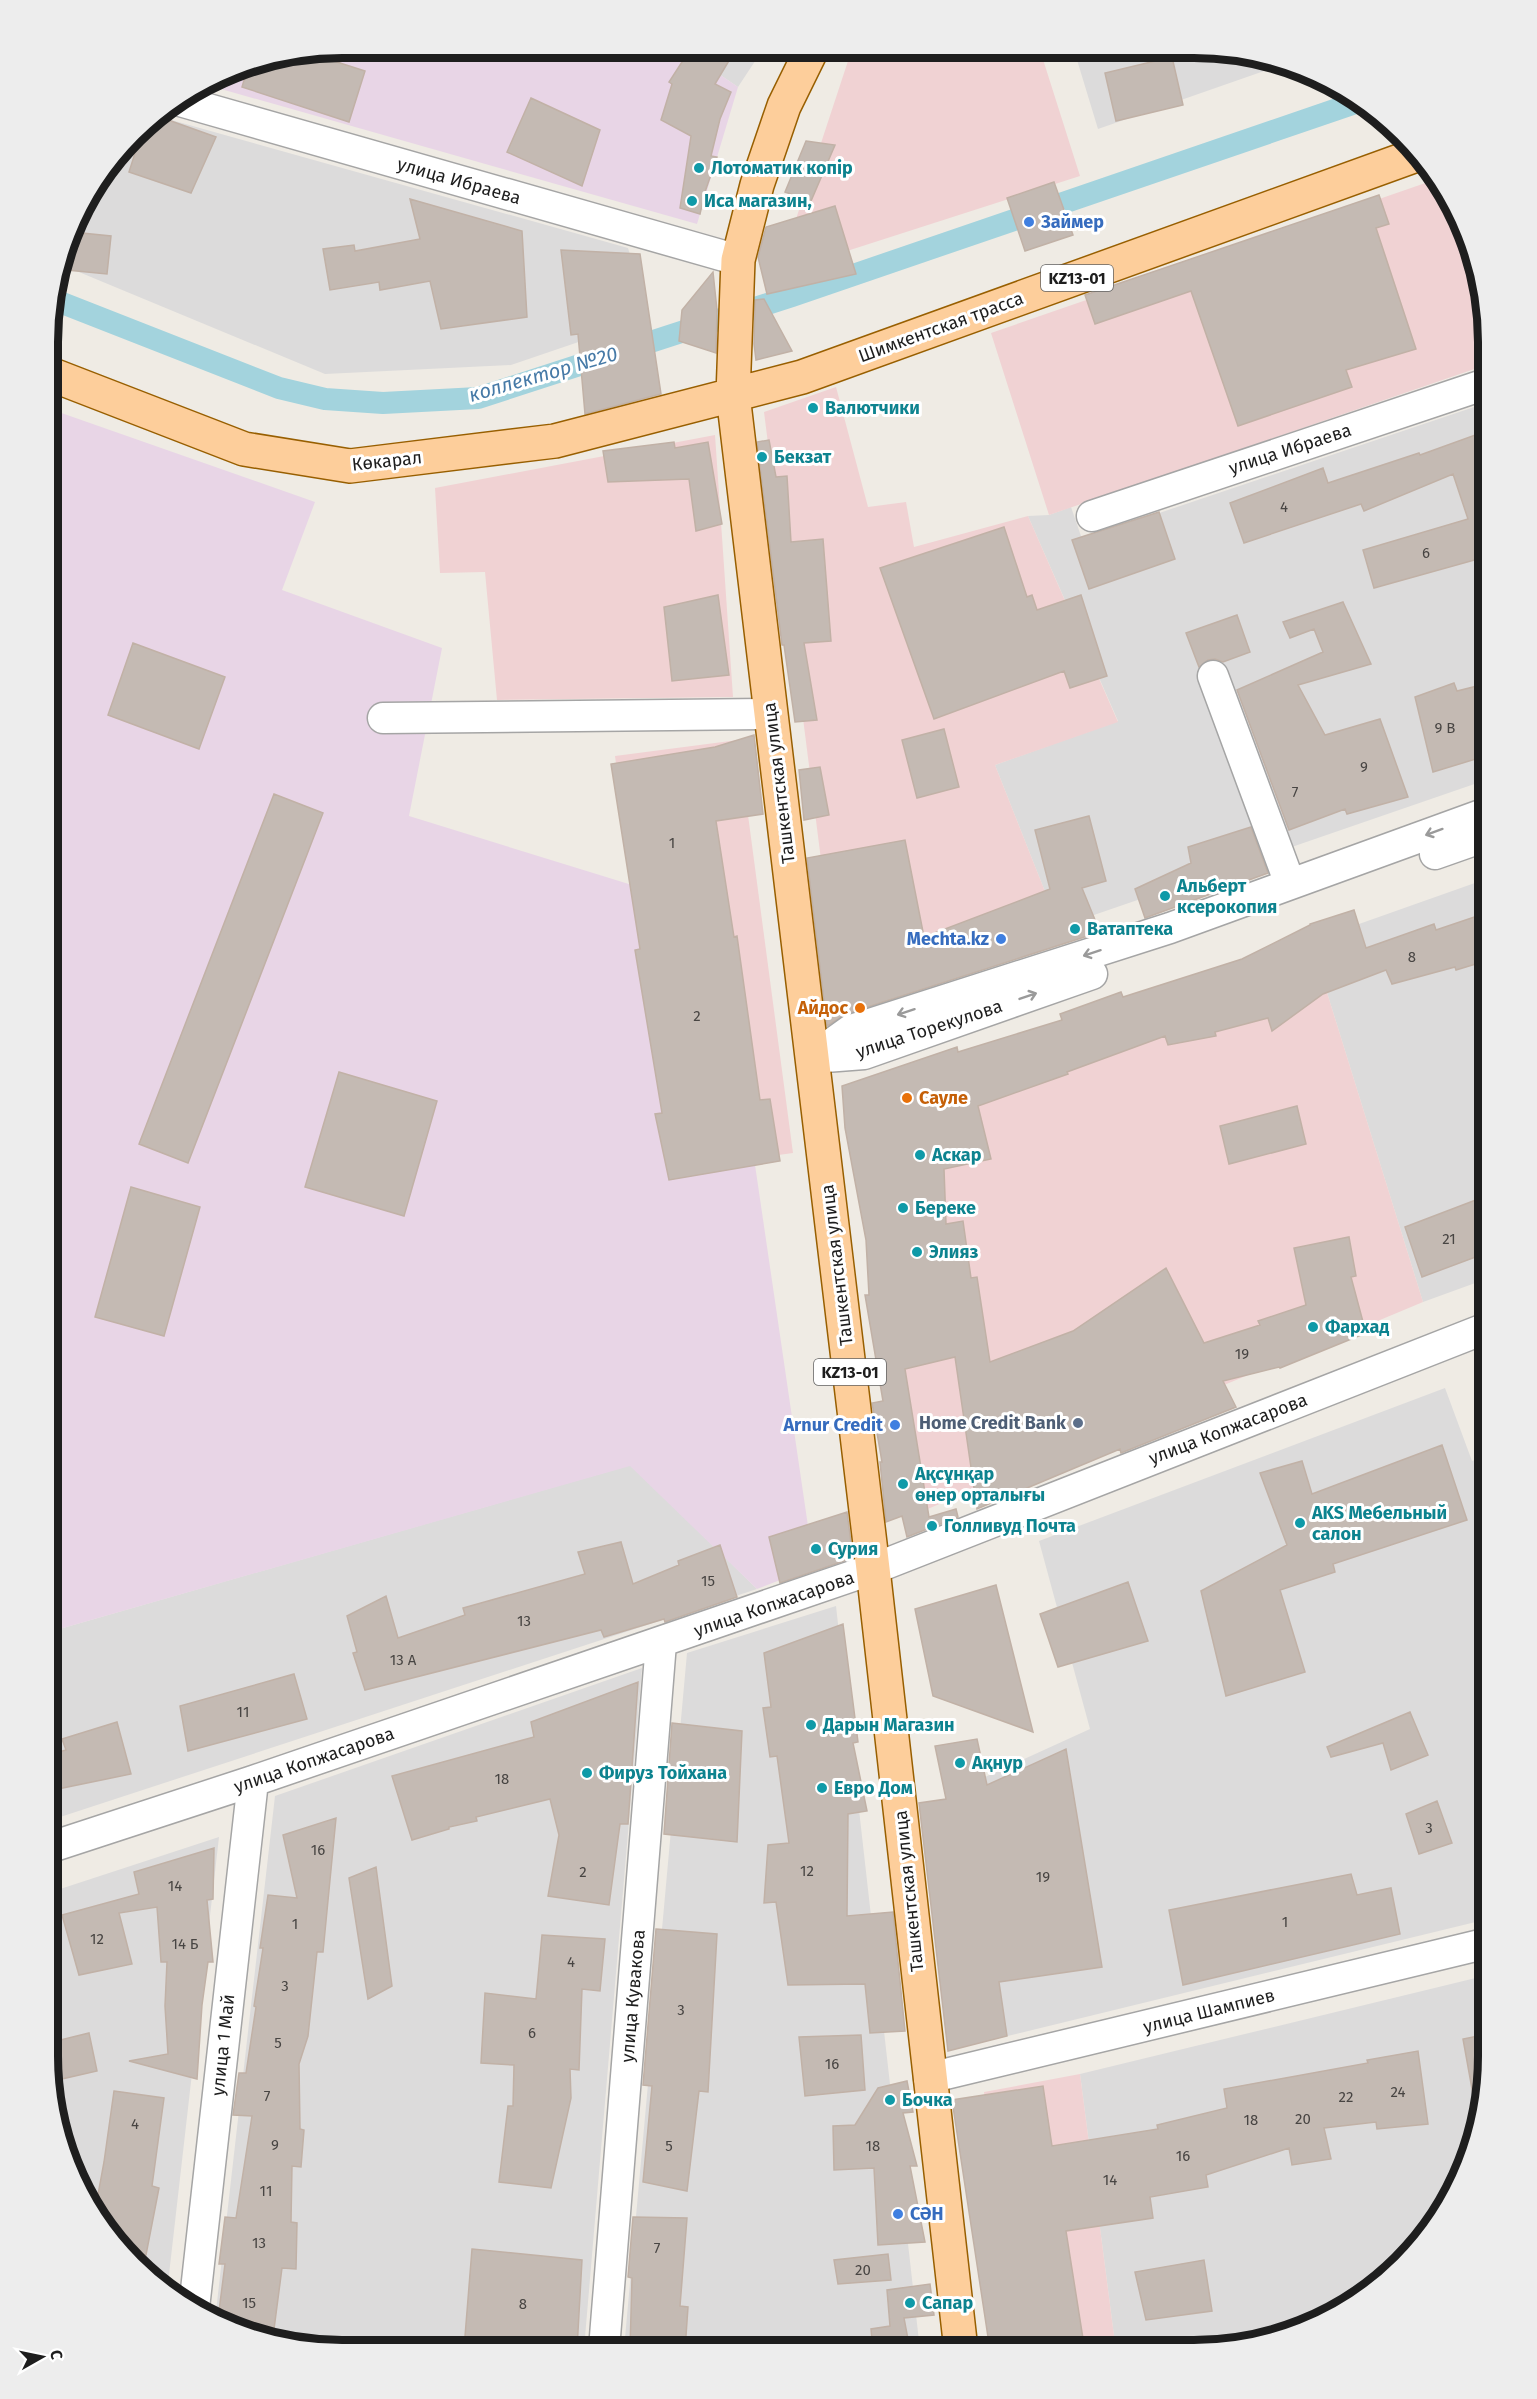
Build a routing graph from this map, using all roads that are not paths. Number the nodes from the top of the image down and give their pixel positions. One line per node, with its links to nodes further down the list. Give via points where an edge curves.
1 (808, 58): 4 (main road, Ташкентская улица, via 784,106 757,185)
2 (189, 104): 4 (street, улица Ибраева)
3 (1410, 157): 7 (main road, Шимкентская трасса / KZ13-01, via 802,377)
4 (738, 260): 7 (main road, Ташкентская улица)
5 (58, 377): 7 (main road, Көкарал, via 244,449 350,466 555,441)
6 (1478, 387): 8 (street, улица Ибраева)
7 (733, 395): 10 (main road, Ташкентская улица / KZ13-01)
8 (1092, 516)
9 (1213, 676): 14 (street)
10 (771, 714): 11 (street); 15 (main road, Ташкентская улица / KZ13-01)
11 (382, 718)
12 (1478, 816): 14 (street, улица Торекулова, one-way to 14)
13 (1478, 839): 15 (street, улица Торекулова, one-way to 13, via 864,1054)
14 (1290, 884): 15 (street, улица Торекулова, one-way to 15, via 1170,928 851,1030)
15 (812, 1058): 17 (main road, Ташкентская улица / KZ13-01)
16 (1478, 1331): 17 (street, улица Копжасарова)
17 (873, 1569): 18 (street, улица Копжасарова); 22 (main road, Ташкентская улица / KZ13-01)
18 (661, 1642): 19 (street, улица Копжасарова); 24 (street, улица Кувакова)
19 (253, 1781): 20 (street, улица Копжасарова); 23 (street, улица 1 Май)
20 (58, 1845)
21 (1478, 1945): 22 (street, улица Шампиев)
22 (929, 2078): 25 (main road, Ташкентская улица / KZ13-01)
23 (195, 2299)
24 (605, 2340)
25 (960, 2340)

